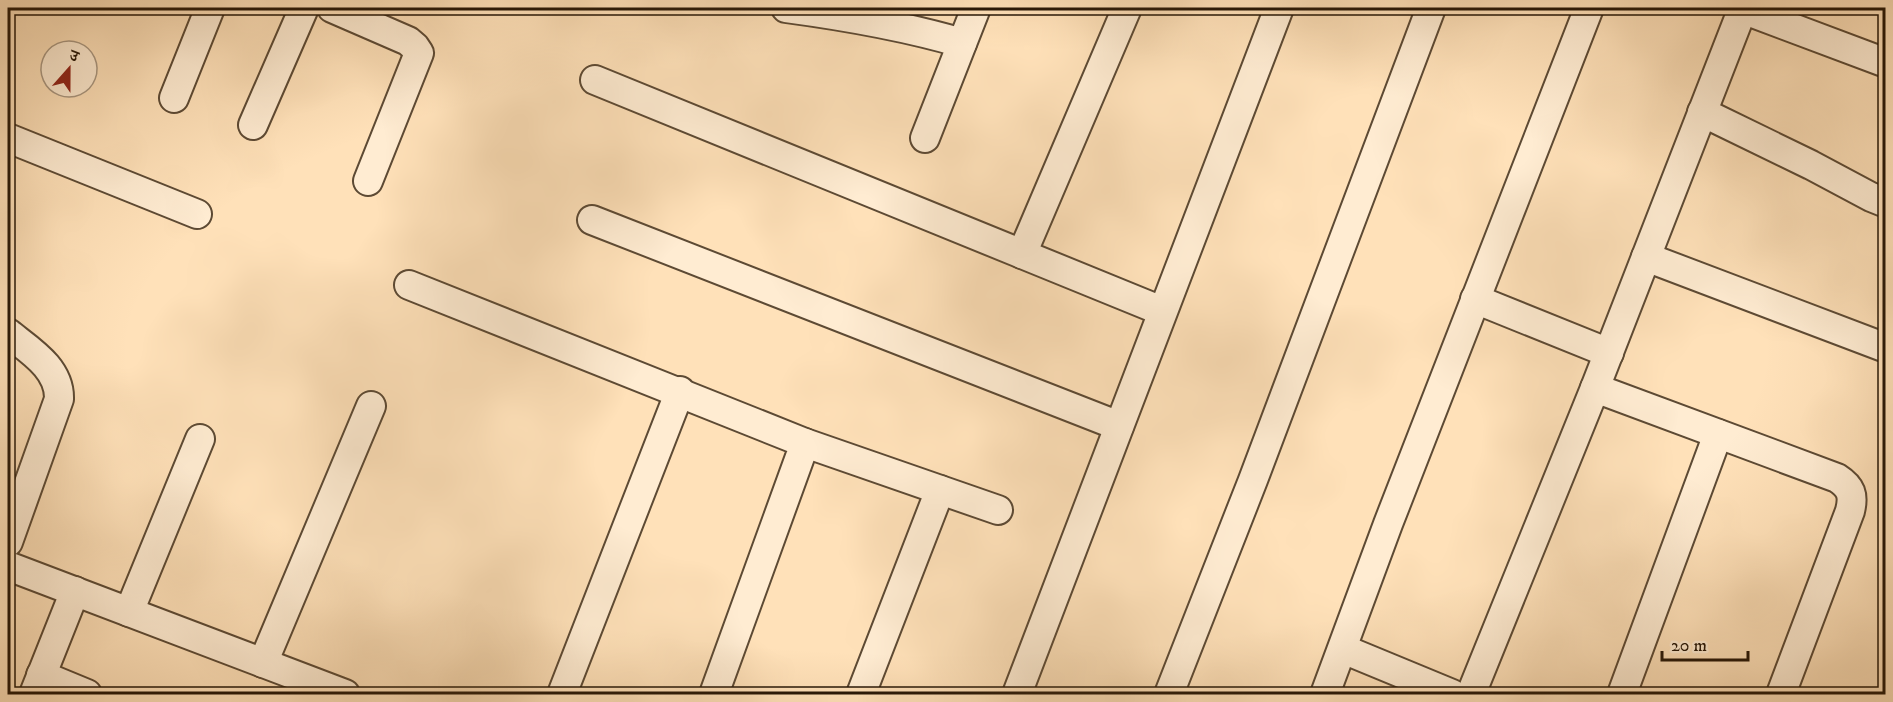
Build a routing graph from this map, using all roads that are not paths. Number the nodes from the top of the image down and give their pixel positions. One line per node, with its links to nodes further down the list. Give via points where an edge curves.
1 (210, 8): 15 (street)
2 (304, 8): 17 (street)
3 (332, 8): 20 (street, via 408,41 419,53)
4 (786, 8): 11 (street)
5 (976, 8): 12 (street)
6 (1126, 8): 24 (street)
7 (1279, 8): 28 (street)
8 (1431, 8): 54 (street)
9 (1589, 8): 27 (street)
10 (1742, 8): 13 (street); 16 (street)
11 (816, 10): 12 (street)
12 (962, 43): 19 (street)
13 (1886, 63)
14 (595, 80): 24 (street)
15 (174, 98)
16 (1702, 112): 21 (street); 25 (street)
17 (253, 124)
18 (8, 138): 22 (street)
19 (925, 138)
20 (368, 181)
21 (1886, 203)
22 (197, 214)
23 (592, 220): 35 (street)
24 (1022, 254): 28 (street)
25 (1646, 257): 30 (street); 31 (street)
26 (409, 285): 33 (street)
27 (1475, 298): 31 (street); 45 (street)
28 (1162, 311): 35 (street)
29 (8, 333): 41 (street, via 40,359 54,376 59,391)
30 (1886, 348)
31 (1609, 353): 32 (street)
32 (1595, 388): 36 (street); 57 (street)
33 (680, 391): 38 (street); 50 (street)
34 (371, 405): 46 (street)
35 (1119, 426): 53 (street)
36 (1718, 434): 58 (street); 59 (street, via 1837,478 1851,491 1850,511)
37 (200, 439): 44 (street)
38 (805, 443): 39 (street); 51 (street)
39 (940, 490): 40 (street); 52 (street)
40 (998, 510)
41 (8, 542)
42 (8, 566): 43 (street)
43 (75, 591): 44 (street); 47 (street)
44 (129, 612): 46 (street)
45 (1343, 649): 55 (street); 56 (street)
46 (263, 663): 49 (street)
47 (38, 685): 48 (street)
48 (87, 694)
49 (345, 694)
50 (562, 694)
51 (714, 694)
52 (861, 694)
53 (1017, 694)
54 (1169, 694)
55 (1325, 694)
56 (1452, 694)
57 (1471, 694)
58 (1622, 694)
59 (1781, 694)

